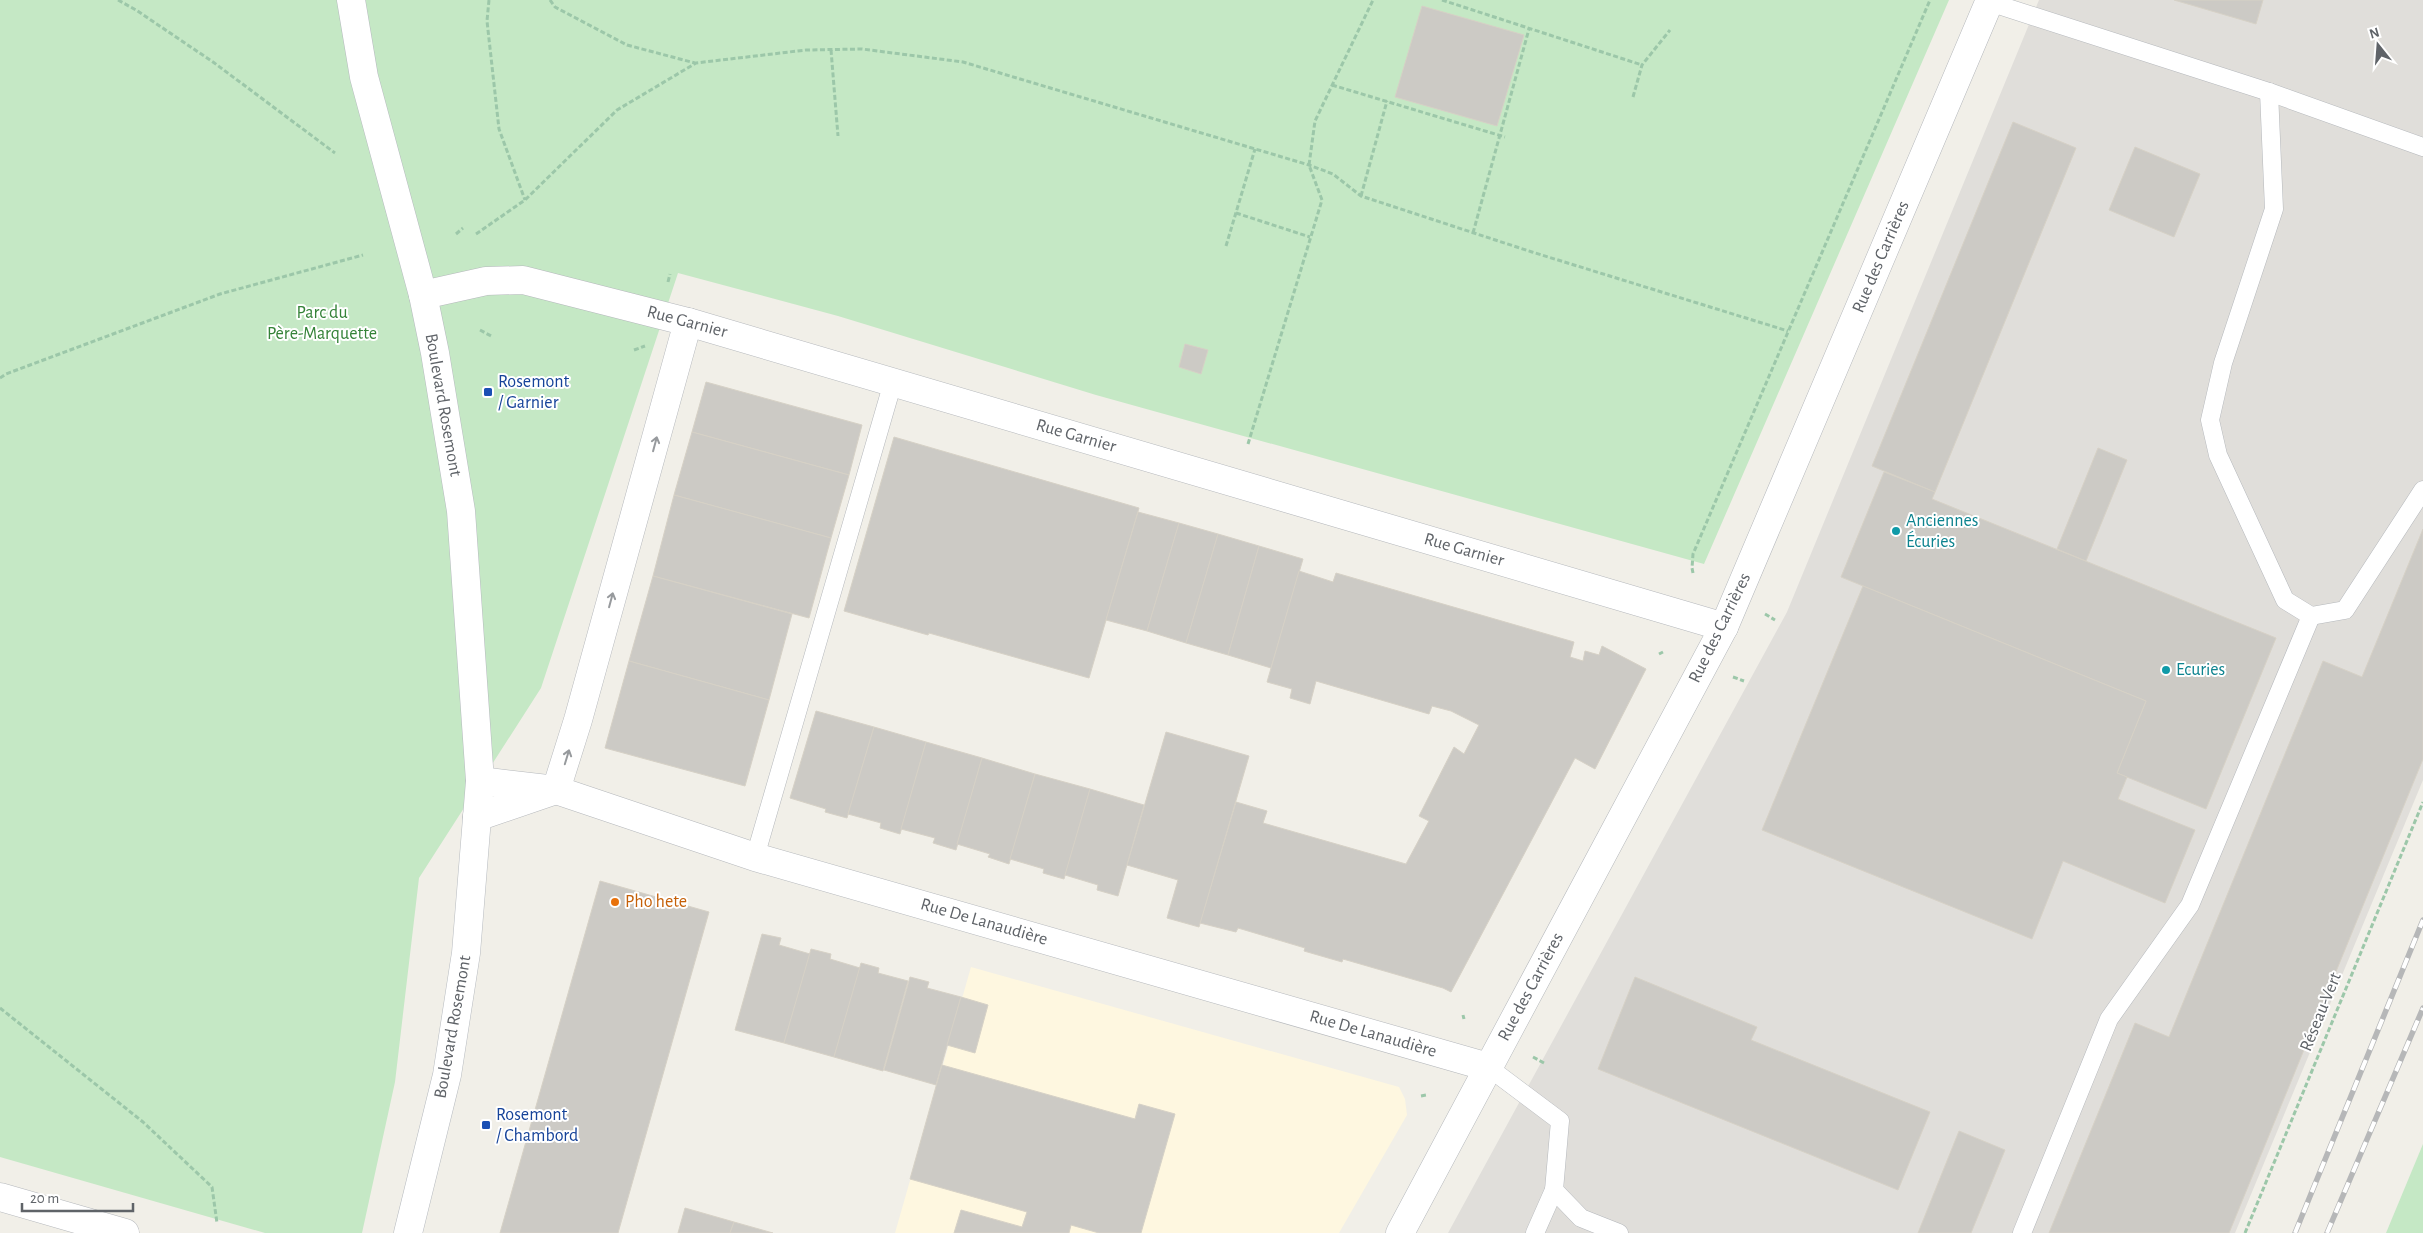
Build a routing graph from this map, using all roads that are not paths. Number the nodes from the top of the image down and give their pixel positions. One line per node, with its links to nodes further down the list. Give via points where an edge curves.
1 (351, 0): 5 (street, Boulevard Rosemont, via 364,77)
2 (1990, 1): 3 (lane); 10 (street, Rue des Carrières)
3 (2269, 92): 4 (lane); 9 (lane, via 2274,209 2223,363 2210,420 2218,456 2285,600)
4 (2423, 147)
5 (423, 295): 6 (street, Rue Garnier, via 486,281 523,280); 11 (street, Boulevard Rosemont, via 461,511)
6 (688, 322): 7 (street, Rue Garnier); 12 (street, one-way to 6)
7 (893, 382): 10 (street, Rue Garnier); 14 (lane)
8 (2423, 490): 9 (lane, via 2345,610)
9 (2311, 616): 24 (lane, via 2190,905 2109,1019)
10 (1724, 627): 15 (street, Rue des Carrières)
11 (480, 781): 12 (street, Rue De Lanaudière); 13 (street, Boulevard Rosemont)
12 (556, 790): 13 (street); 14 (street, Rue De Lanaudière)
13 (477, 817): 20 (street, Boulevard Rosemont, via 466,953 447,1076)
14 (755, 856): 15 (street, Rue De Lanaudière)
15 (1488, 1067): 16 (lane, via 1560,1121); 21 (street, Rue des Carrières)
16 (1554, 1190): 22 (lane); 23 (lane, via 1581,1218)
17 (0, 1197): 18 (street)
18 (84, 1227): 19 (street)
19 (125, 1233)
20 (408, 1233)
21 (1400, 1233)
22 (1535, 1233)
23 (1619, 1233)
24 (2022, 1233)

